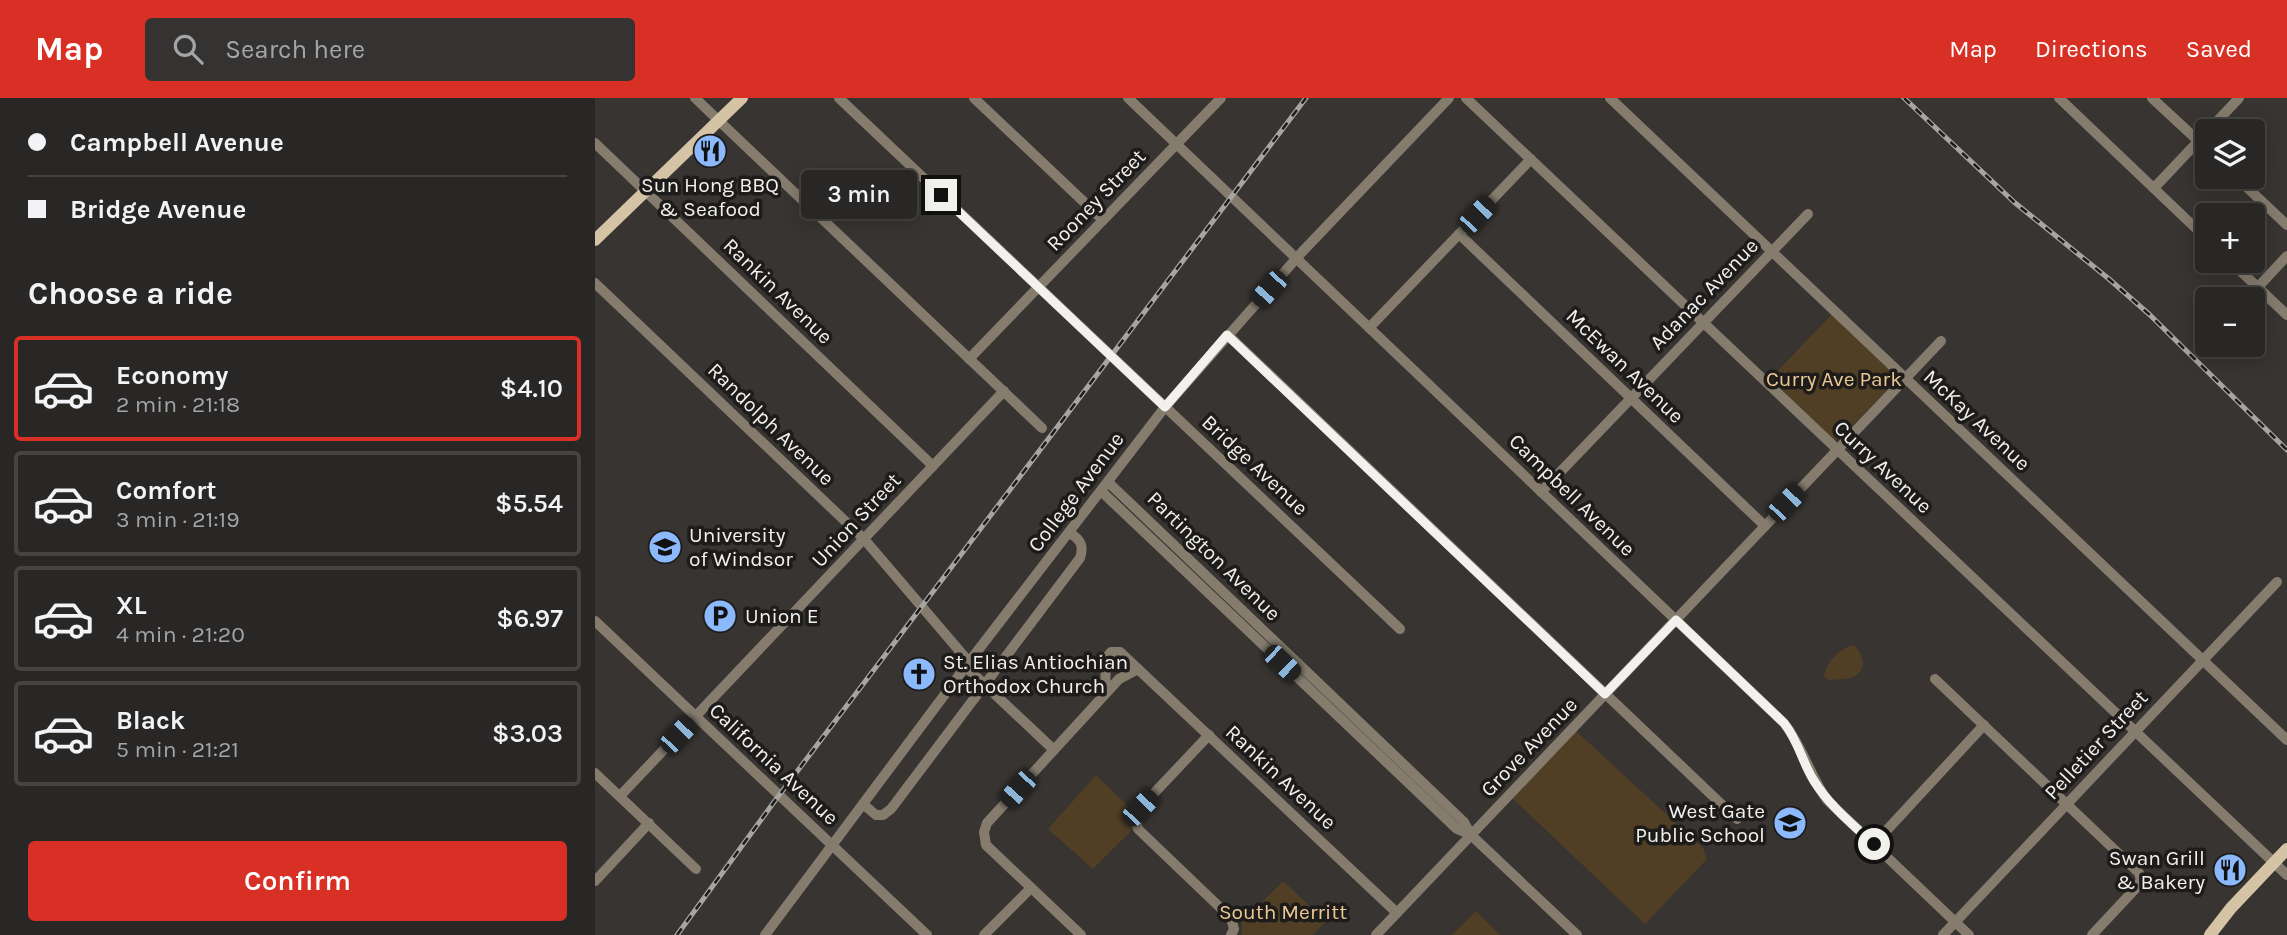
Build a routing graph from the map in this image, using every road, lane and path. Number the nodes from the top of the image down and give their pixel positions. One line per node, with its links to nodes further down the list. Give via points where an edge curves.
1 (695, 98): 14 (street)
2 (741, 98): 14 (main road)
3 (839, 98): 34 (street, Bridge Avenue)
4 (974, 98): 24 (street)
5 (1128, 98): 17 (street, Campbell Avenue)
6 (1221, 98): 17 (street, Rooney Street)
7 (1449, 98): 31 (street, College Avenue)
8 (1466, 98): 19 (street, Curry Avenue)
9 (1610, 98): 29 (street, McKay Avenue)
10 (2059, 98): 20 (street)
11 (2152, 98): 15 (street)
12 (2239, 98): 13 (street)
13 (2219, 119)
14 (718, 121): 22 (main road); 42 (street)
15 (2195, 139)
16 (595, 143): 22 (street, Rankin Avenue)
17 (1176, 144): 24 (street, Rooney Street); 31 (street, Campbell Avenue)
18 (2195, 145): 20 (street)
19 (1531, 159): 27 (street); 38 (street, Curry Avenue)
20 (2154, 188): 26 (street)
21 (2249, 189): 25 (street)
22 (646, 191): 28 (main road); 49 (street, Rankin Avenue)
23 (1808, 214): 29 (street, Adanac Avenue)
24 (1103, 220): 34 (street, Rooney Street)
25 (2287, 225)
26 (2195, 227)
27 (1459, 234): 39 (street); 45 (street, McEwan Avenue)
28 (595, 240)
29 (1771, 251): 38 (street, Adanac Avenue); 43 (street, McKay Avenue)
30 (2287, 256): 35 (street)
31 (1296, 258): 39 (street, Campbell Avenue); 40 (street, College Avenue)
32 (2243, 273): 35 (street)
33 (595, 283): 55 (street, Randolph Avenue)
34 (1039, 287): 42 (street, Rooney Street); 46 (street, Bridge Avenue)
35 (2258, 287)
36 (2265, 294): 37 (street)
37 (2287, 315)
38 (1703, 322): 45 (street, Adanac Avenue); 48 (street, Curry Avenue)
39 (1369, 328): 52 (street, Campbell Avenue)
40 (1227, 335): 46 (street, College Avenue); 66 (street)
41 (1941, 341): 43 (street, Grove Avenue)
42 (969, 359): 44 (street)
43 (1905, 378): 48 (street, Grove Avenue); 60 (street, McKay Avenue)
44 (1004, 391): 47 (street); 49 (street, Union Street)
45 (1631, 398): 52 (street, Adanac Avenue); 53 (street, McEwan Avenue)
46 (1165, 407): 50 (street, College Avenue); 59 (street, Bridge Avenue)
47 (1042, 428)
48 (1837, 450): 53 (street, Grove Avenue); 69 (street, Curry Avenue)
49 (933, 466): 55 (street, Union Street)
50 (1108, 482): 51 (street, College Avenue); 79 (street, Partington Avenue, via 1464,822)
51 (1101, 491): 54 (street, College Avenue); 79 (street, Partington Avenue, via 1457,829)
52 (1541, 492): 57 (street, Campbell Avenue)
53 (1765, 526): 57 (street, Grove Avenue)
54 (1070, 533): 61 (street, College Avenue); 64 (street, via 1081,543 1080,558)
55 (864, 539): 61 (street, Randolph Avenue); 67 (street, Union Street)
56 (2277, 582): 60 (street, Pelletier Street)
57 (1676, 620): 66 (street, Grove Avenue); 80 (street, Campbell Avenue, via 1784,723 1827,800)
58 (595, 621): 67 (street, California Avenue)
59 (1400, 629)
60 (2203, 660): 69 (street, Pelletier Street); 71 (street, McKay Avenue)
61 (967, 665): 64 (street, Randolph Avenue); 75 (street, College Avenue)
62 (1138, 668): 65 (street); 65 (street, Rankin Avenue, via 1120,652 1111,652 1106,658); 70 (street, Rankin Avenue)
63 (1935, 679): 68 (street)
64 (985, 685): 72 (street, Randolph Avenue); 75 (street, via 891,810 876,815)
65 (1105, 694): 72 (street)
66 (1605, 694): 77 (street); 79 (street, Grove Avenue)
67 (696, 716): 74 (street, Union Street); 81 (street, California Avenue)
68 (1984, 725): 76 (street); 80 (street)
69 (2135, 732): 76 (street, Pelletier Street); 83 (street, Curry Avenue)
70 (1209, 735): 88 (street, Rankin Avenue); 94 (street, via 1136,817 1138,829 1231,918)
71 (2287, 740)
72 (1054, 750): 87 (street, via 987,823 984,832 986,845)
73 (595, 773): 74 (street)
74 (620, 796): 78 (street)
75 (863, 804): 81 (street, College Avenue)
76 (2067, 804): 89 (street, Pelletier Street); 99 (street, via 2141,880)
77 (1737, 819)
78 (649, 823): 84 (street); 86 (street)
79 (1471, 835): 88 (street, Grove Avenue); 96 (street, Partington Avenue)
80 (1874, 844): 89 (street, Campbell Avenue)
81 (832, 845): 90 (street, College Avenue); 91 (street, California Avenue)
82 (2287, 849): 83 (main road)
83 (2274, 863): 85 (street, Curry Avenue); 100 (main road)
84 (696, 869)
85 (2287, 875)
86 (595, 881)
87 (1031, 887): 92 (street); 93 (street)
88 (1397, 913): 95 (street, Grove Avenue)
89 (1955, 922): 97 (street, Pelletier Street); 98 (street, Campbell Avenue)
90 (765, 935)
91 (927, 935)
92 (984, 935)
93 (1081, 935)
94 (1231, 935)
95 (1376, 935)
96 (1577, 935)
97 (1943, 935)
98 (1969, 935)
99 (2092, 935)
100 (2210, 935)

